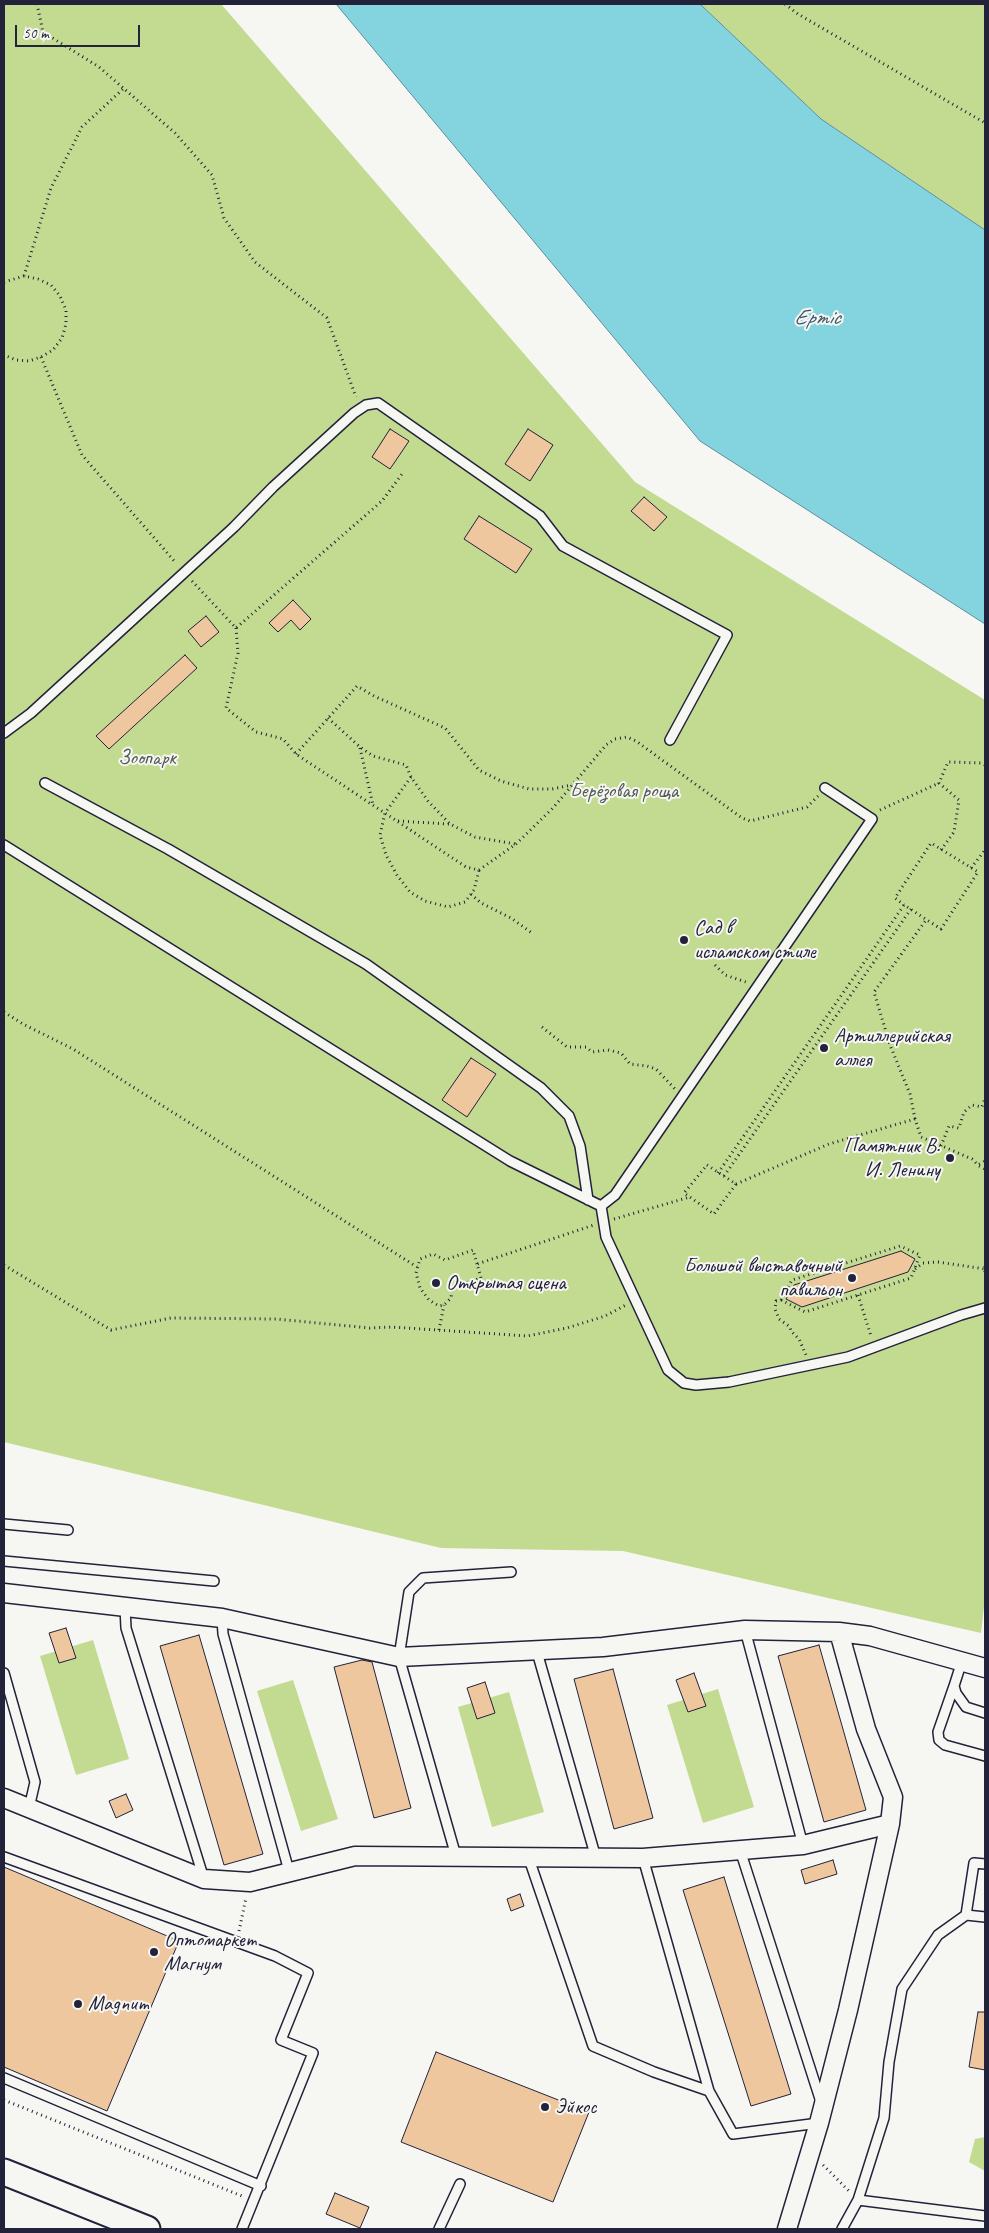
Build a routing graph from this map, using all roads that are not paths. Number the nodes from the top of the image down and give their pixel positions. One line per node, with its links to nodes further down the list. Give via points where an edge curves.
1 (4, 733): 2 (lane, via 31,713 359,409 378,404 540,516 563,546 727,635)
2 (670, 740)
3 (45, 783): 6 (lane, via 168,849 366,964 541,1088 569,1116 580,1146)
4 (825, 788): 7 (lane, via 872,819 615,1195)
5 (4, 845): 6 (lane, via 510,1161)
6 (588, 1200): 7 (lane)
7 (601, 1206): 8 (lane, via 606,1237 635,1300 668,1370 684,1383 729,1382 874,1349)
8 (985, 1308)
9 (4, 1524): 10 (lane)
10 (68, 1530)
11 (4, 1561): 13 (lane)
12 (511, 1572): 20 (lane, via 423,1578 409,1592)
13 (214, 1581)
14 (4, 1593): 15 (street)
15 (125, 1607): 16 (street); 39 (lane, via 126,1628)
16 (222, 1618): 20 (street); 38 (lane, via 223,1634)
17 (745, 1630): 18 (street); 19 (street); 30 (lane)
18 (839, 1632): 21 (street, via 870,1636); 29 (street, via 866,1729 893,1796)
19 (537, 1652): 20 (street); 35 (lane)
20 (399, 1657): 32 (lane)
21 (962, 1661): 22 (street); 24 (lane)
22 (985, 1668)
23 (4, 1673): 28 (lane, via 35,1782)
24 (954, 1686): 25 (lane, via 966,1707); 26 (lane, via 938,1732 939,1740 945,1745)
25 (985, 1712)
26 (985, 1756)
27 (4, 1798): 28 (street)
28 (30, 1808): 39 (street)
29 (890, 1824): 30 (street); 44 (street)
30 (803, 1845): 31 (street)
31 (740, 1850): 36 (street); 44 (lane)
32 (456, 1856): 33 (street); 38 (street, via 355,1856)
33 (528, 1856): 35 (street); 43 (lane, via 593,2046)
34 (4, 1857): 47 (lane, via 275,1956 308,1973 281,2040 313,2053)
35 (596, 1858): 36 (street)
36 (643, 1858): 43 (lane)
37 (985, 1864): 40 (lane, via 974,1863)
38 (290, 1871): 39 (street, via 250,1882)
39 (204, 1879)
40 (966, 1915): 41 (lane); 48 (lane, via 938,1935 902,1989 889,2062 884,2118)
41 (985, 1917)
42 (4, 2078): 47 (lane)
43 (709, 2091): 44 (lane, via 733,2134)
44 (821, 2115): 53 (street)
45 (4, 2172): 50 (main road)
46 (460, 2184): 52 (lane)
47 (261, 2186): 51 (lane)
48 (858, 2200): 49 (lane); 54 (lane)
49 (985, 2216)
50 (147, 2229)
51 (242, 2229)
52 (439, 2229)
53 (787, 2229)
54 (842, 2229)

